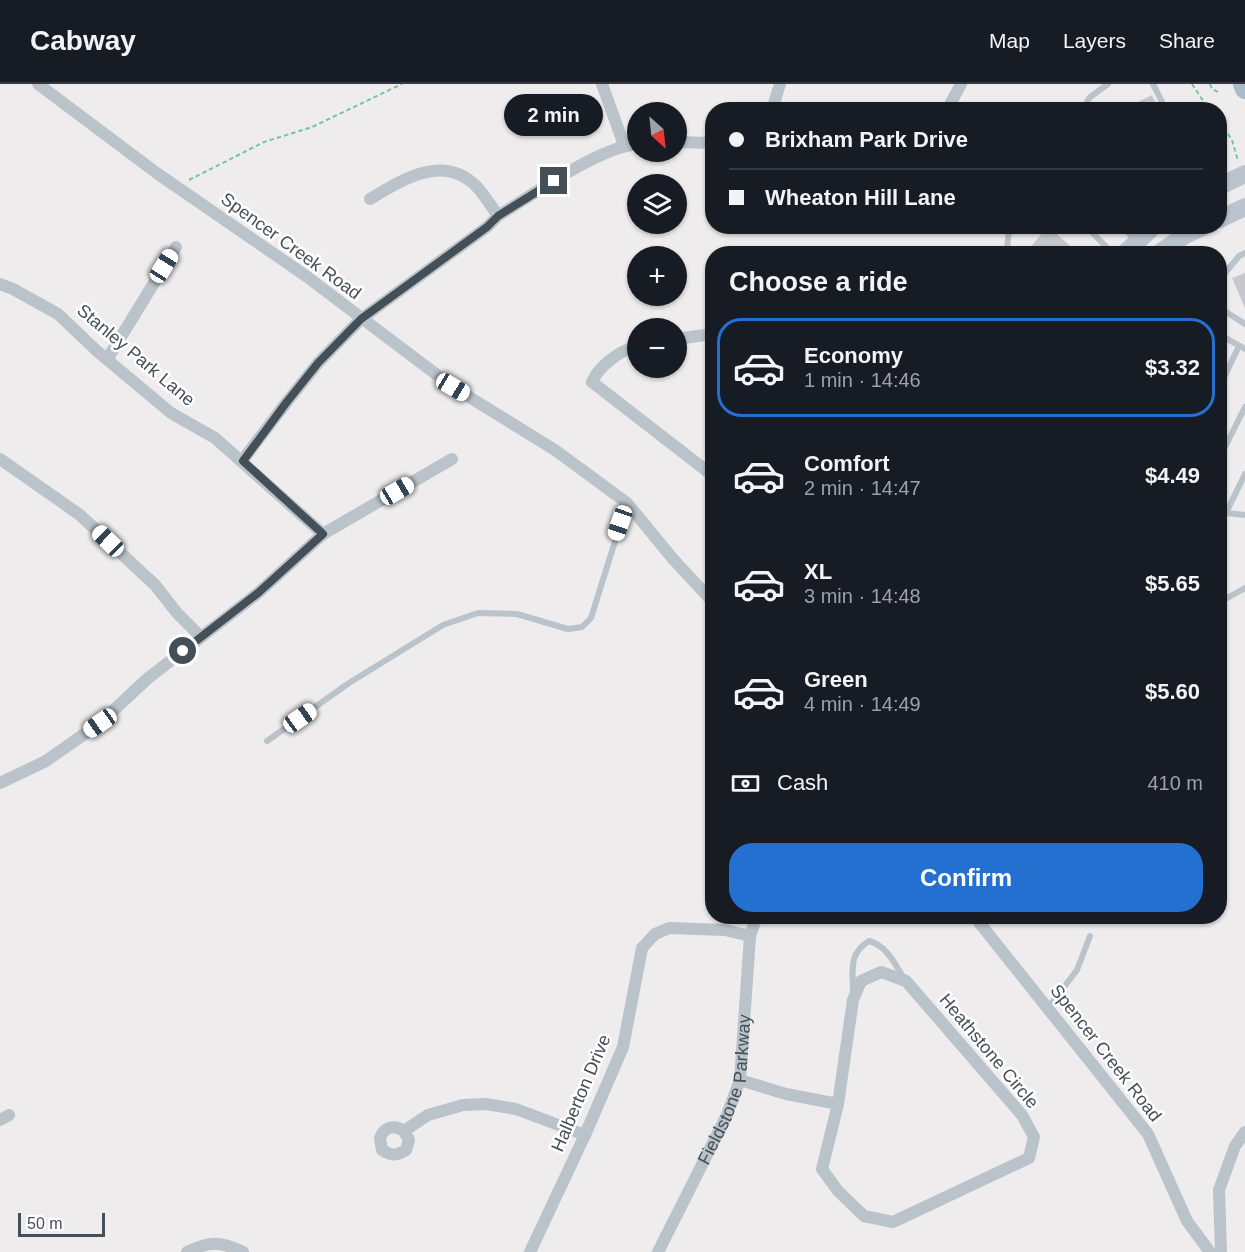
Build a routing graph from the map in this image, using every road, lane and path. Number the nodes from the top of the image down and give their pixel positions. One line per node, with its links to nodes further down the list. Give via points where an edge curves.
1 (38, 84): 25 (street, Spencer Creek Road)
2 (402, 84): 25 (path, via 312,127 264,142)
3 (602, 84): 21 (street)
4 (780, 84): 13 (street)
5 (961, 84): 14 (street)
6 (1108, 84): 15 (lane)
7 (1153, 84): 16 (lane)
8 (1192, 84): 17 (path)
9 (1210, 84): 12 (path)
10 (1243, 84): 11 (main road)
11 (1245, 89)
12 (1218, 92)
13 (774, 102)
14 (951, 102)
15 (1087, 102)
16 (1162, 102)
17 (1202, 102)
18 (1227, 132): 23 (path)
19 (687, 142): 20 (street)
20 (705, 143)
21 (624, 146): 22 (street); 28 (street, via 583,165)
22 (627, 146)
23 (1242, 169): 24 (street)
24 (1227, 181)
25 (176, 186): 41 (street, Spencer Creek Road)
26 (370, 200): 28 (street, via 402,180 432,170 456,172 476,185)
27 (1245, 207): 29 (street)
28 (498, 216): 41 (street)
29 (1227, 216)
30 (1094, 234): 33 (lane)
31 (1145, 234): 34 (street)
32 (1187, 234): 35 (street)
33 (1105, 246)
34 (1132, 246)
35 (1169, 246)
36 (176, 248): 48 (street)
37 (1245, 253): 38 (lane)
38 (1227, 271)
39 (0, 284): 48 (street, Stanley Park Lane, via 58,314)
40 (1227, 312): 42 (lane)
41 (361, 319): 54 (street, via 318,363); 57 (street, Spencer Creek Road, via 453,387 555,450)
42 (1245, 324)
43 (705, 335): 44 (street)
44 (687, 337)
45 (1227, 339): 46 (lane)
46 (1242, 348): 49 (lane)
47 (627, 350): 55 (street, via 597,370 592,382)
48 (108, 358): 54 (street, Stanley Park Lane, via 171,413 215,438)
49 (1227, 374)
50 (1245, 407): 51 (lane)
51 (1227, 444)
52 (0, 459): 65 (street, via 80,515 155,585)
53 (452, 459): 61 (street)
54 (243, 461): 61 (street, Stanley Park Lane)
55 (705, 469)
56 (1245, 474): 58 (lane)
57 (627, 503): 63 (street, Spencer Creek Road); 66 (lane, via 591,618 582,627 568,629 517,614 478,613 443,625 349,683)
58 (1227, 511)
59 (1227, 513): 60 (lane)
60 (1245, 515)
61 (323, 534): 65 (street, via 258,593)
62 (1245, 588): 64 (lane)
63 (705, 593)
64 (1227, 598)
65 (201, 637): 67 (street, via 147,679 100,723 46,761)
66 (267, 741)
67 (0, 783)
68 (754, 924): 70 (street, Fieldstone Parkway)
69 (980, 924): 74 (street, Spencer Creek Road)
70 (750, 936): 75 (street, Fieldstone Parkway); 79 (street, Halberton Drive, via 725,930 669,927 655,934 642,948 623,1047)
71 (1090, 936): 74 (lane, via 1077,970)
72 (906, 981): 73 (street, Heathstone Circle, via 882,972 861,981); 73 (lane, via 888,954 868,941 855,952); 76 (street, Heathstone Circle, via 1022,1115 1034,1137 1029,1158 893,1222 864,1216 822,1169)
73 (853, 1000): 76 (street, Heathstone Circle)
74 (1048, 1008): 84 (street, Spencer Creek Road, via 1148,1134 1186,1221)
75 (740, 1080): 76 (street); 83 (street, Fieldstone Parkway, via 726,1117)
76 (838, 1104)
77 (404, 1131): 79 (street, via 428,1115 463,1105 486,1104 516,1109)
78 (1245, 1132): 85 (street, via 1235,1146 1219,1190)
79 (585, 1135): 82 (street, Halberton Drive)
80 (187, 1252): 81 (street, via 217,1242)
81 (243, 1252)
82 (530, 1252)
83 (658, 1252)
84 (1210, 1252)
85 (1221, 1252)

